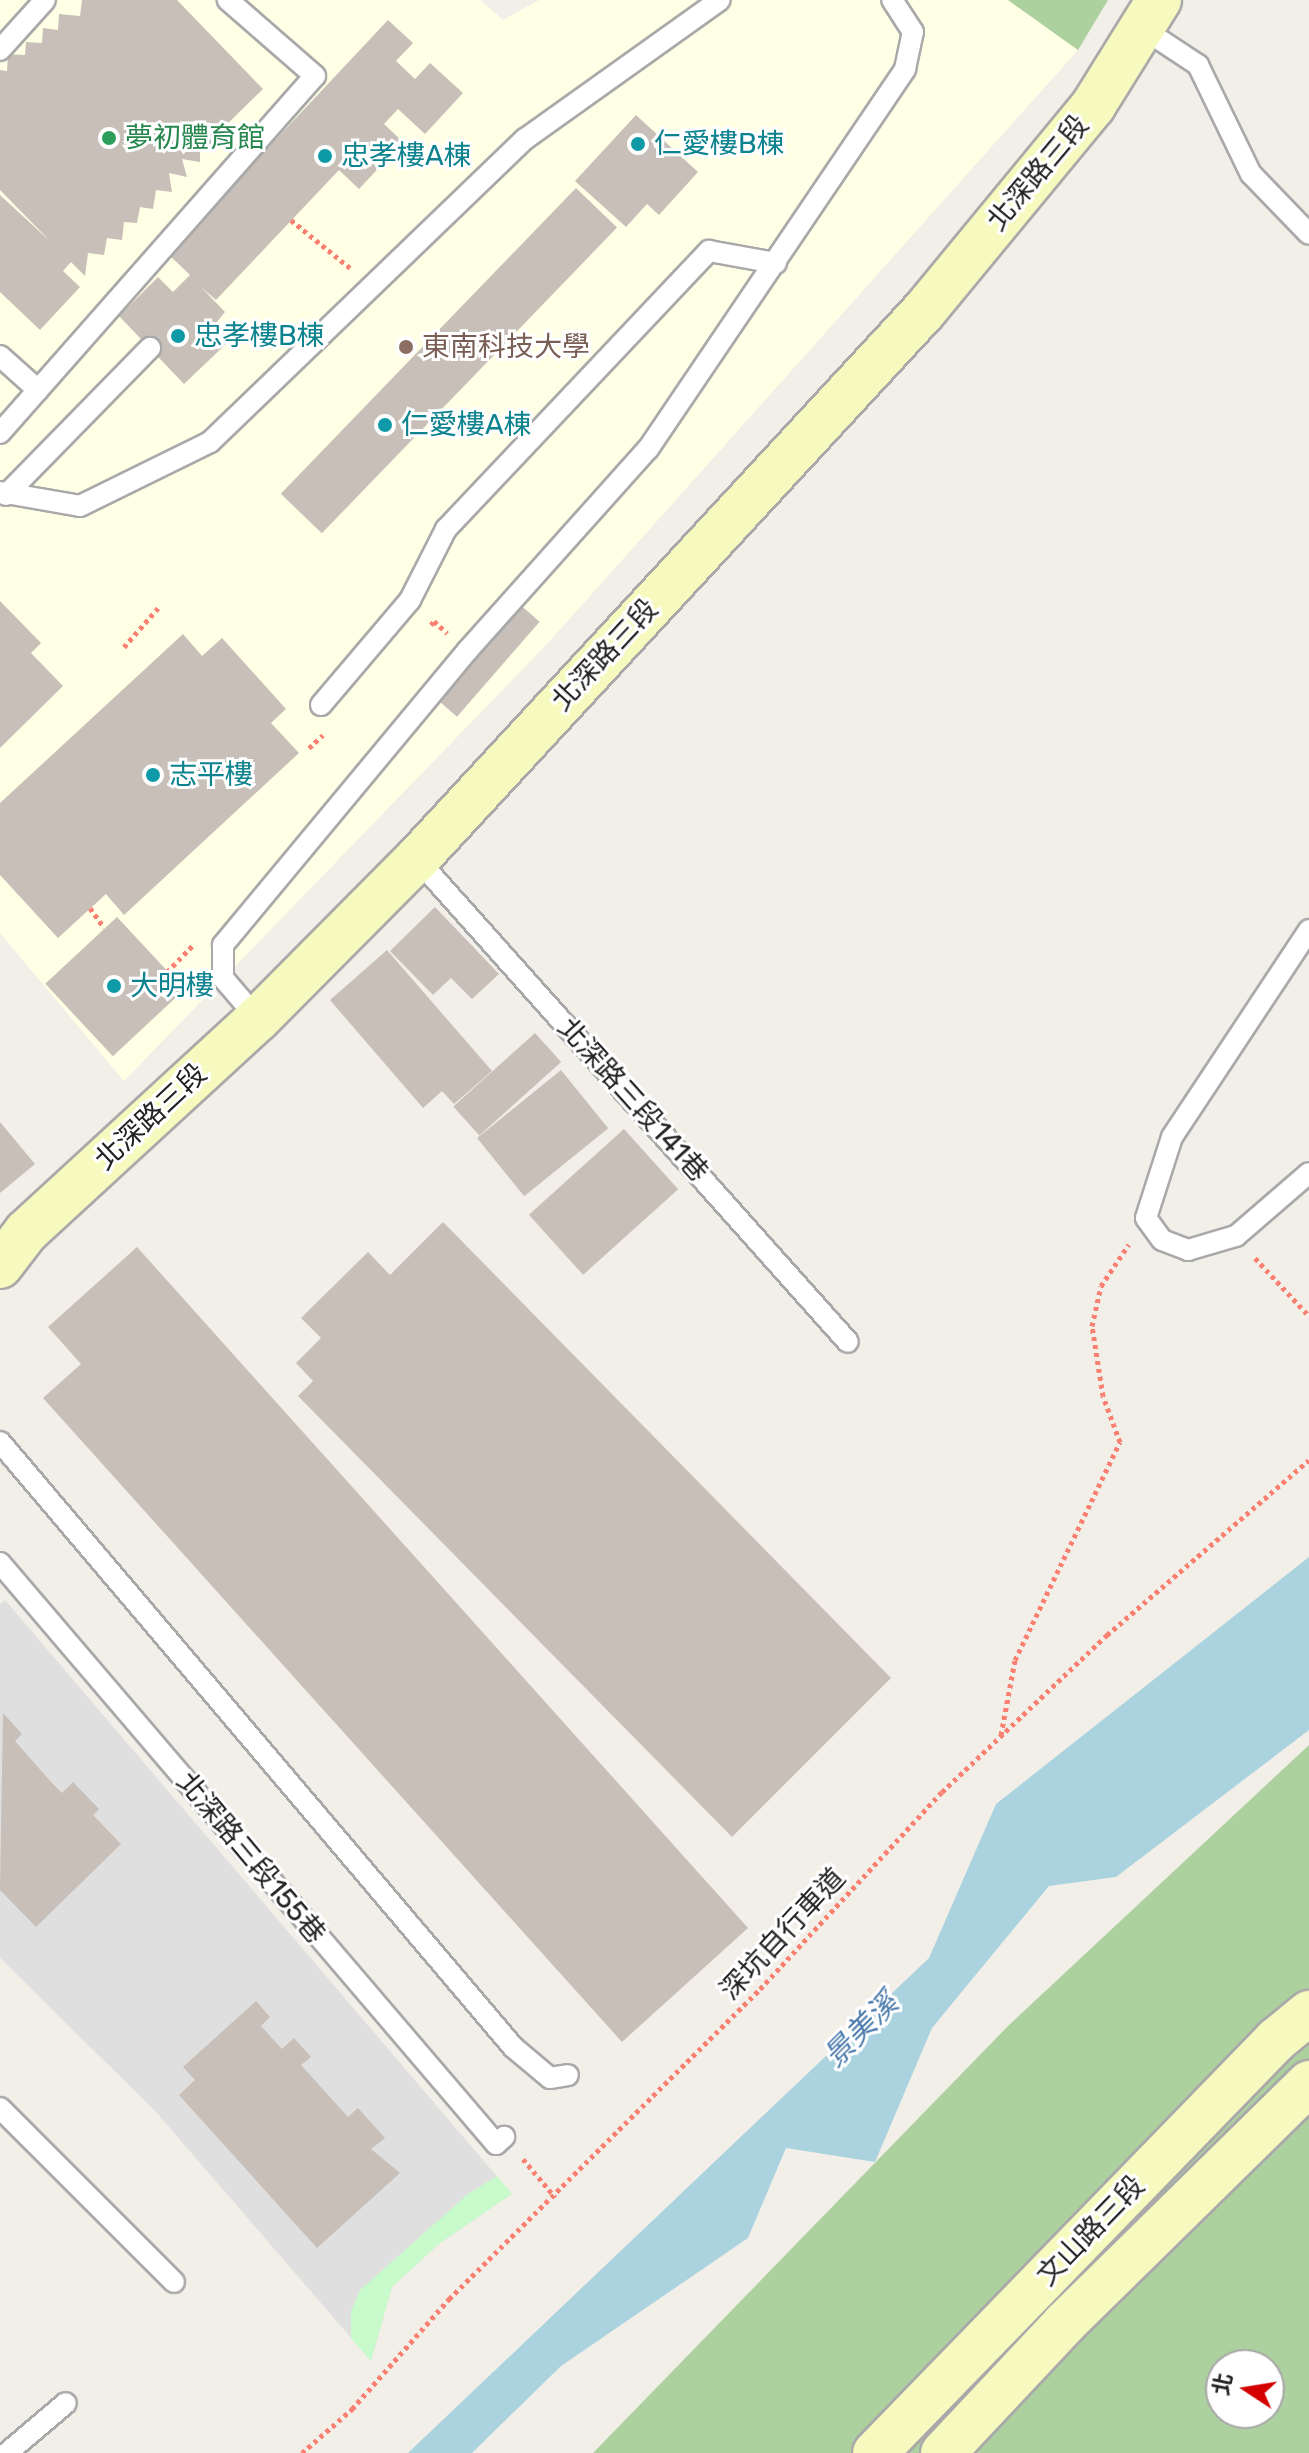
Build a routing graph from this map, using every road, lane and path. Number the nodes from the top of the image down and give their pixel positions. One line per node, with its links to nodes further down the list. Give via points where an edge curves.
1 (45, 0): 6 (lane)
2 (228, 0): 13 (lane, via 315,76)
3 (720, 0): 15 (lane, via 525,139 210,442 80,506)
4 (892, 0): 9 (lane, via 913,32 905,69)
5 (1152, 15): 8 (lane, via 1198,65 1251,174); 19 (main road, 北深路三段, via 1093,106 924,311)
6 (0, 50)
7 (291, 220): 10 (path)
8 (1309, 234)
9 (776, 263): 18 (lane, via 709,251 446,529 410,600); 23 (lane, via 648,449 468,650 223,945 223,978)
10 (360, 277)
11 (150, 348): 15 (lane)
12 (0, 356): 13 (lane)
13 (38, 390): 14 (lane)
14 (0, 433)
15 (3, 493)
16 (158, 608): 17 (path)
17 (124, 647)
18 (321, 705)
19 (417, 859): 23 (main road, 北深路三段); 29 (lane, 北深路三段141巷)
20 (90, 908): 21 (path)
21 (104, 927)
22 (1309, 930): 25 (lane, via 1172,1137)
23 (258, 1019): 27 (main road, 北深路三段, via 26,1232)
24 (1309, 1173): 26 (lane)
25 (1146, 1218): 26 (lane, via 1162,1240 1188,1250); 33 (path, via 1101,1286 1092,1326 1103,1396 1120,1442 1015,1660)
26 (1236, 1236): 28 (path)
27 (0, 1266)
28 (1309, 1316)
29 (848, 1342)
30 (0, 1442): 35 (lane, via 513,2047 550,2078)
31 (1309, 1460): 33 (path, 深坑自行車道, via 1107,1635)
32 (0, 1563): 38 (lane, 北深路三段155巷, via 496,2144)
33 (1000, 1736): 39 (path, 深坑自行車道)
34 (1309, 2013): 44 (main road, 文山路三段, via 1276,2040)
35 (568, 2075)
36 (1309, 2083): 45 (main road, 文山路三段, via 1064,2324)
37 (0, 2108): 40 (lane)
38 (504, 2137): 39 (path)
39 (555, 2197): 43 (path, 深坑自行車道, via 449,2299 352,2409)
40 (174, 2282)
41 (66, 2403): 42 (lane)
42 (7, 2453)
43 (302, 2453)
44 (875, 2453)
45 (943, 2453)

